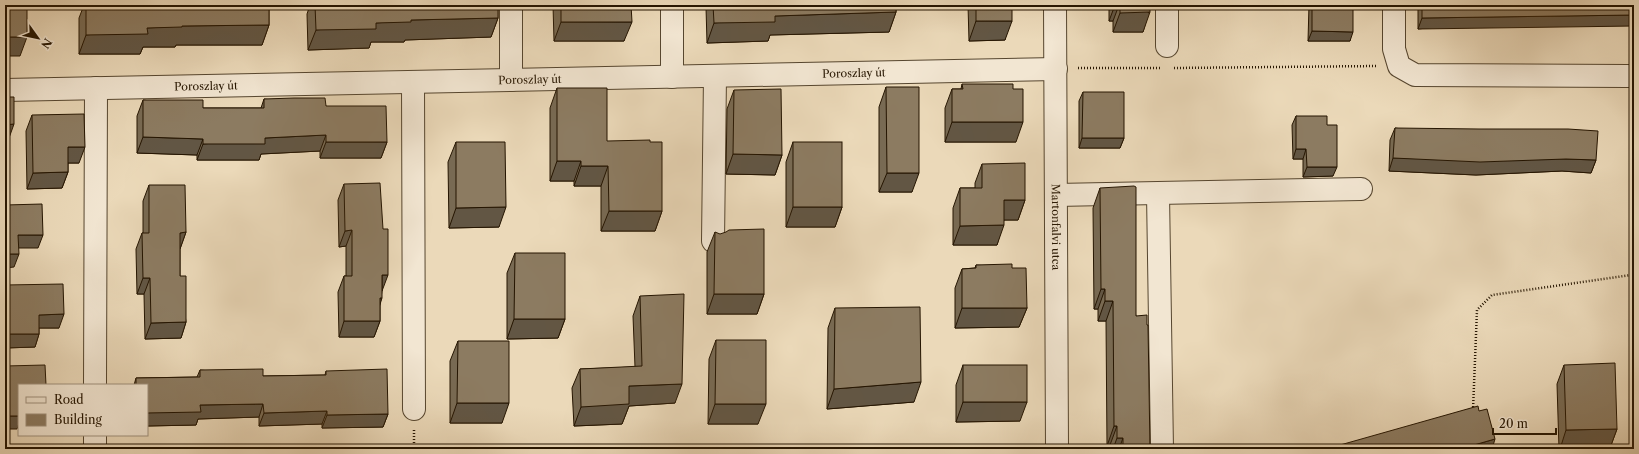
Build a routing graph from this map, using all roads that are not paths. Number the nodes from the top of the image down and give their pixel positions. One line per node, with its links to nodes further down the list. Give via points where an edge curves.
1 (511, 5): 11 (street)
2 (672, 5): 10 (street)
3 (1056, 5): 7 (street, Martonfalvi utca)
4 (1167, 5): 6 (street)
5 (1394, 5): 9 (street, via 1394,49 1399,66 1415,75)
6 (1167, 46)
7 (1056, 69): 8 (street, Poroszlay út); 17 (street, Martonfalvi utca)
8 (715, 76): 10 (street, Poroszlay út); 18 (street)
9 (1628, 76)
10 (672, 77): 11 (street, Poroszlay út)
11 (511, 80): 12 (street, Poroszlay út)
12 (413, 82): 13 (street, Poroszlay út); 20 (street)
13 (96, 88): 14 (street, Poroszlay út); 19 (street)
14 (5, 90)
15 (1361, 189): 16 (street)
16 (1158, 194): 17 (street); 24 (street)
17 (1056, 196): 23 (street, Martonfalvi utca)
18 (713, 241)
19 (95, 384)
20 (414, 409)
21 (95, 436): 22 (street)
22 (95, 449)
23 (1057, 449)
24 (1162, 449)

